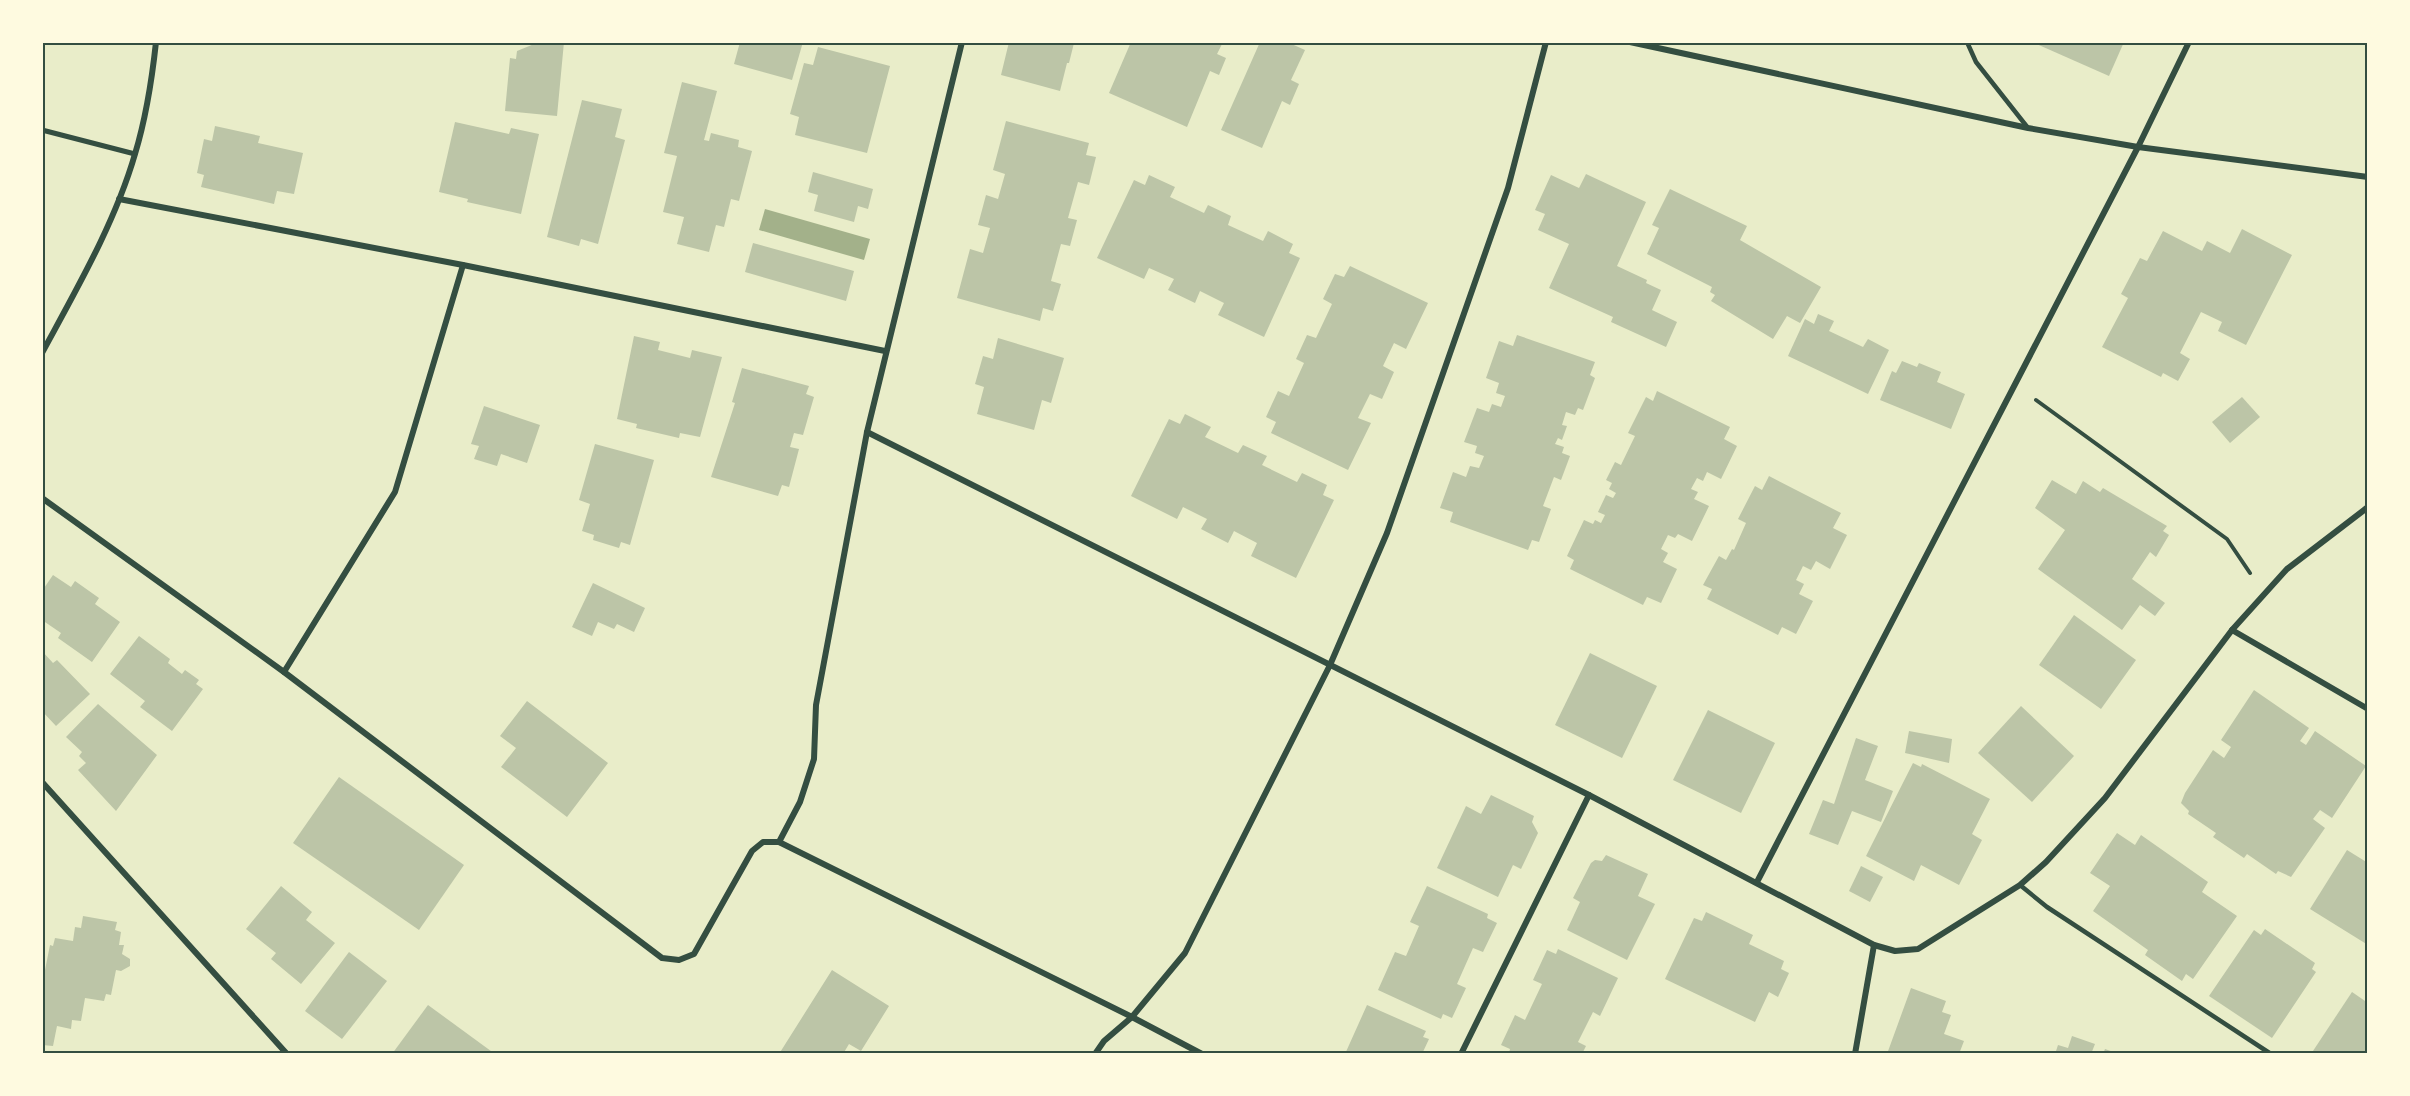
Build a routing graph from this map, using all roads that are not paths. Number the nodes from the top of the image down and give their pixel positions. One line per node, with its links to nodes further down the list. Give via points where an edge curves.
1 (156, 42): 10 (street)
2 (962, 42): 14 (street)
3 (1546, 42): 20 (street, via 1508,188 1387,533)
4 (1630, 42): 7 (street)
5 (1967, 42): 7 (lane, via 1976,62)
6 (2189, 42): 9 (street)
7 (2028, 128): 9 (street)
8 (42, 130): 10 (street)
9 (2138, 147): 11 (street); 26 (street)
10 (135, 154): 12 (street)
11 (2368, 177)
12 (119, 199): 13 (street); 15 (street)
13 (463, 265): 14 (street); 21 (street, via 395,492)
14 (885, 351): 16 (street)
15 (42, 353)
16 (867, 432): 20 (street); 25 (street, via 816,705 814,759 800,802)
17 (42, 498): 21 (street)
18 (2368, 507): 19 (street, via 2288,569)
19 (2232, 630): 22 (street); 27 (street, via 2105,798)
20 (1330, 665): 24 (street); 29 (street, via 1185,953)
21 (284, 672): 25 (street, via 662,958 679,960 694,954 752,851 763,842)
22 (2368, 710)
23 (42, 782): 30 (street)
24 (1589, 795): 26 (street); 33 (street)
25 (779, 842): 29 (street)
26 (1757, 882): 28 (street)
27 (2020, 885): 28 (street, via 1918,950 1895,951); 35 (lane, via 2047,907)
28 (1874, 945): 34 (street)
29 (1132, 1017): 31 (street); 32 (street)
30 (287, 1054)
31 (1095, 1054)
32 (1202, 1054)
33 (1461, 1054)
34 (1855, 1054)
35 (2271, 1054)

